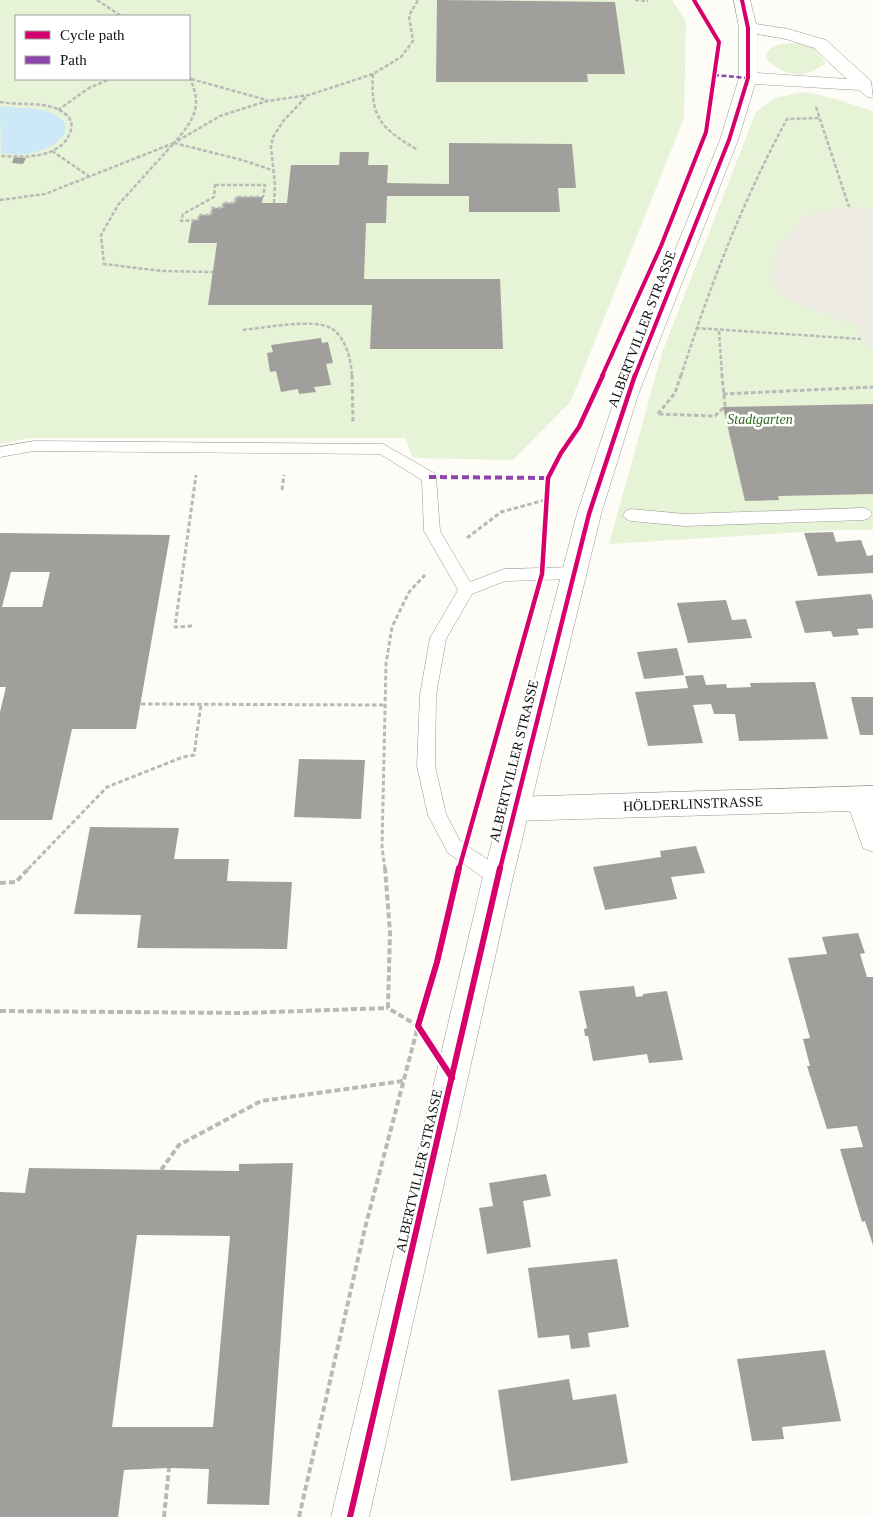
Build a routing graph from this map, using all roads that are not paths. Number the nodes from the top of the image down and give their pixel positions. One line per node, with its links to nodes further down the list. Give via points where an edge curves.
1 (742, 0): 2 (street, ALBERTVILLER STRASSE)
2 (748, 28): 3 (street, ALBERTVILLER STRASSE); 4 (street, via 788,34 820,44)
3 (748, 78): 4 (street); 8 (street, ALBERTVILLER STRASSE, via 729,140 620,416 588,514)
4 (870, 88)
5 (0, 452): 9 (lane, via 34,446 384,448 430,477 432,531)
6 (864, 514): 7 (lane, via 685,520)
7 (631, 515)
8 (573, 573): 9 (lane, via 504,575); 11 (street, ALBERTVILLER STRASSE)
9 (466, 590): 13 (lane, via 438,638 428,695 426,766 437,814 448,838 454,847)
10 (866, 799): 11 (street, HÖLDERLINSTRASSE); 12 (street)
11 (514, 809): 13 (street, ALBERTVILLER STRASSE)
12 (873, 839)
13 (498, 877): 14 (street, ALBERTVILLER STRASSE)
14 (350, 1517)

